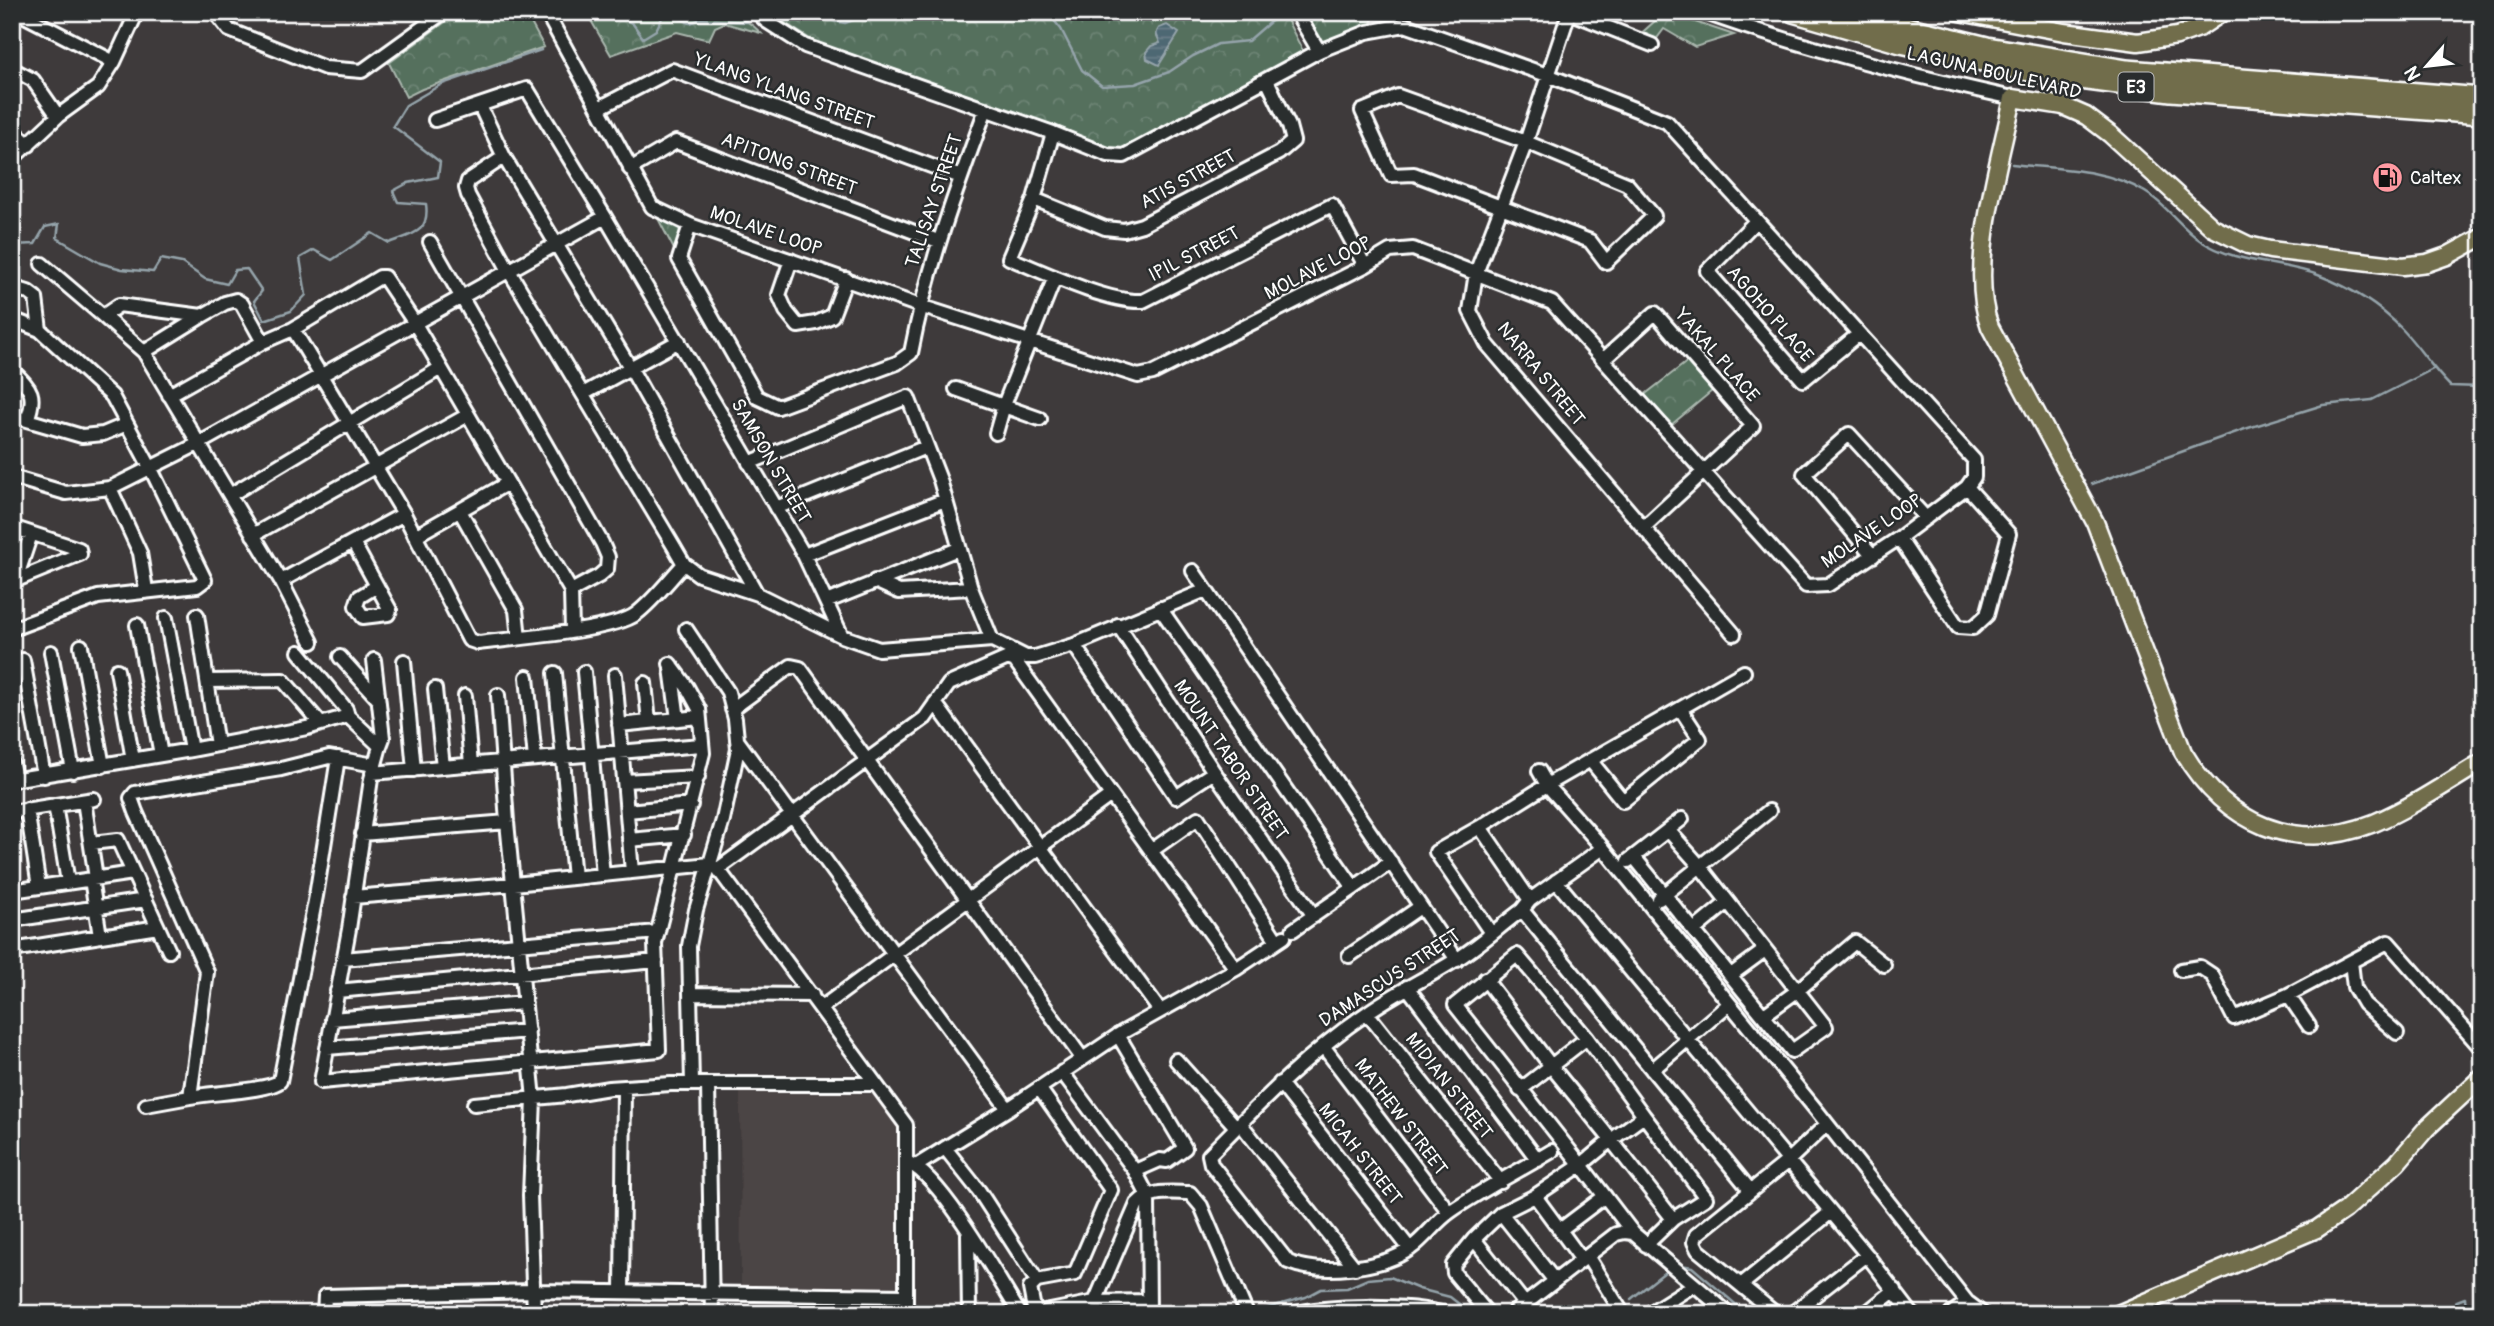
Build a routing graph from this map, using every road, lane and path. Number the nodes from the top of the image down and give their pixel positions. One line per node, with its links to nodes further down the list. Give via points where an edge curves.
1 (17, 12): 15 (street)
2 (137, 12): 19 (street)
3 (218, 12): 4 (street, via 229,30 325,68 362,72)
4 (444, 12)
5 (546, 12): 26 (street, MOLAVE LOOP)
6 (757, 12): 27 (street, via 805,46)
7 (1296, 12): 18 (street)
8 (1409, 12): 16 (street)
9 (1569, 12): 17 (street); 21 (street, NARRA STREET)
10 (1703, 12): 23 (street, LAGUNA BOULEVARD, via 1857,62)
11 (1793, 12): 28 (highway, E3, via 1913,46 2065,77 2171,91)
12 (1844, 12): 24 (highway, E3, via 1987,47 2127,70)
13 (1960, 12): 14 (main road, via 2064,32 2150,42 2187,33)
14 (2223, 12)
15 (32, 16): 19 (street)
16 (1405, 25): 18 (street, via 1367,32); 21 (street)
17 (1652, 45)
18 (1319, 51): 22 (street)
19 (114, 62): 29 (street, via 98,86)
20 (12, 69): 29 (street, via 33,80)
21 (1550, 76): 33 (street, NARRA STREET); 42 (street, via 1667,122)
22 (1267, 80): 32 (street, via 1124,156 1108,155); 39 (street, ATIS STREET, via 1293,141 1279,153 1142,225 1124,230 1105,228)
23 (2013, 98): 44 (main road, LAGUNA BOULEVARD, via 2063,106 2086,116 2213,228 2248,245 2403,266 2447,256); 179 (main road, via 1984,243 1981,280 1985,316 2095,522 2176,737 2200,778 2218,798 2252,821 2283,831 2322,835 2375,822)
24 (2482, 98)
25 (480, 106): 30 (street); 35 (street); 41 (street, SAMSON STREET, via 527,89)
26 (599, 108): 37 (street, MOLAVE LOOP); 38 (street, YLANG YLANG STREET, via 672,70)
27 (986, 109): 32 (street); 38 (street, TALISAY STREET)
28 (2482, 114)
29 (58, 116): 34 (street)
30 (435, 120)
31 (12, 129): 34 (street)
32 (1053, 133): 39 (street, IPIL STREET)
33 (1526, 142): 40 (street, NARRA STREET); 40 (street, via 1628,184 1654,216 1606,262 1590,241); 40 (street, via 1398,96 1362,111 1391,175 1414,174)
34 (29, 145): 36 (street)
35 (504, 157): 47 (street); 51 (street, via 468,181 466,188)
36 (12, 159)
37 (630, 169): 43 (street, MOLAVE LOOP, via 652,207); 45 (street, APITONG STREET, via 676,142)
38 (961, 177): 45 (street, TALISAY STREET)
39 (1034, 199): 53 (street, IPIL STREET, via 1009,258)
40 (1501, 207): 52 (street, NARRA STREET)
41 (605, 217): 47 (street); 65 (street, SAMSON STREET)
42 (1756, 221): 64 (street); 64 (street, AGOHO PLACE, via 1707,271 1802,380)
43 (690, 225): 48 (street, MOLAVE LOOP); 57 (street, TALISAY STREET, via 679,259 757,397 778,407 897,363 911,353)
44 (2482, 237)
45 (938, 241): 57 (street, TALISAY STREET)
46 (430, 242): 56 (street)
47 (556, 244): 51 (street); 71 (street)
48 (791, 260): 54 (street, MOLAVE LOOP); 54 (street, via 779,295 798,326 832,316)
49 (43, 264): 58 (street)
50 (1365, 266): 52 (street, MOLAVE LOOP, via 1390,251 1413,248); 53 (street, IPIL STREET, via 1332,205 1143,301 1128,302); 67 (street, MOLAVE LOOP, via 1153,373 1138,376)
51 (508, 269): 56 (street); 75 (street)
52 (1476, 273): 69 (street, MOLAVE LOOP, via 1552,303); 102 (street, NARRA STREET, via 1471,311 1488,344)
53 (1055, 277): 67 (street)
54 (845, 279): 57 (street, MOLAVE LOOP)
55 (12, 287): 63 (street, via 36,298)
56 (460, 297): 61 (street); 119 (street, via 603,543 607,569)
57 (920, 306): 67 (street, MOLAVE LOOP)
58 (103, 316): 59 (street, via 119,305); 68 (street)
59 (202, 316): 66 (street, via 236,300); 68 (street)
60 (12, 319): 63 (street)
61 (414, 322): 62 (street, via 390,284 380,277); 70 (street); 73 (street)
62 (293, 328): 66 (street); 73 (street)
63 (40, 330): 83 (street, via 112,396)
64 (1859, 334): 93 (street, via 1974,460 1974,477)
65 (679, 341): 71 (street); 87 (street, SAMSON STREET)
66 (263, 342): 76 (street)
67 (1029, 342): 77 (street)
68 (144, 352): 76 (street)
69 (1603, 360): 90 (street, MOLAVE LOOP); 90 (street, YAKAL PLACE, via 1655,313 1753,426)
70 (439, 369): 78 (street); 82 (street)
71 (631, 369): 75 (street); 120 (street)
72 (12, 370): 81 (street, via 33,397)
73 (321, 375): 82 (street); 85 (street)
74 (956, 389): 77 (street)
75 (583, 394): 111 (street)
76 (169, 395): 85 (street)
77 (1004, 405): 80 (street); 84 (street)
78 (468, 415): 88 (street); 92 (street)
79 (12, 416): 81 (street)
80 (1040, 419)
81 (27, 421): 83 (street, via 82,436)
82 (348, 422): 88 (street); 95 (street)
83 (127, 424): 89 (street)
84 (996, 433)
85 (198, 444): 89 (street); 95 (street)
86 (926, 447): 87 (street, via 908,397); 96 (street); 97 (street)
87 (749, 463): 97 (street, SAMSON STREET)
88 (375, 466): 99 (street); 104 (street)
89 (151, 469): 94 (street); 117 (street, via 205,580 197,586)
90 (1703, 472): 102 (street, YAKAL PLACE); 110 (street, MOLAVE LOOP, via 1806,586 1828,585)
91 (12, 477): 94 (street, via 66,493)
92 (508, 483): 98 (street); 119 (street)
93 (1967, 487): 100 (street, MOLAVE LOOP); 106 (street, via 2009,534 1987,615 1973,628 1958,627)
94 (110, 488): 117 (street, via 140,553)
95 (230, 495): 104 (street)
96 (945, 500): 108 (street); 109 (street)
97 (776, 509): 109 (street, SAMSON STREET)
98 (460, 511): 105 (street); 132 (street, via 516,610)
99 (404, 514): 105 (street); 107 (street)
100 (1926, 518): 106 (street, MOLAVE LOOP); 110 (street, via 1849,434 1804,474)
101 (12, 527): 103 (street)
102 (1644, 527): 130 (street, NARRA STREET)
103 (31, 534): 103 (street, via 79,549 80,554 19,579)
104 (253, 535): 113 (street)
105 (415, 536): 132 (street, via 469,640)
106 (1899, 538): 110 (street, MOLAVE LOOP)
107 (353, 542): 113 (street); 115 (street)
108 (958, 549): 114 (street); 116 (street)
109 (804, 555): 121 (street, SAMSON STREET)
110 (1872, 556)
111 (684, 564): 120 (street, via 699,575); 129 (street, via 635,615)
112 (1194, 571): 118 (street)
113 (281, 580): 134 (street)
114 (875, 581): 116 (street, via 899,592); 121 (street)
115 (377, 586)
116 (971, 588): 133 (street)
117 (146, 590): 127 (street, via 98,597)
118 (1206, 590): 122 (street); 214 (street)
119 (570, 591): 129 (street)
120 (757, 594): 131 (street)
121 (825, 602): 131 (street, SAMSON STREET)
122 (1160, 608): 126 (street); 228 (street)
123 (197, 615): 149 (street)
124 (166, 618): 168 (street)
125 (137, 625): 171 (street)
126 (1118, 625): 135 (street); 188 (street, MOUNT TABOR STREET)
127 (12, 629)
128 (686, 629): 156 (street, via 728,692)
129 (572, 631): 132 (street)
130 (1734, 634)
131 (842, 636): 133 (street, via 879,649)
132 (519, 638)
133 (992, 640): 135 (street, via 1026,657)
134 (312, 642)
135 (1074, 645): 188 (street, via 1176,797)
136 (81, 646): 182 (street)
137 (51, 652): 186 (street)
138 (299, 652): 158 (street)
139 (340, 657): 154 (street)
140 (23, 660): 189 (street)
141 (374, 660): 154 (street)
142 (404, 661): 185 (street)
143 (117, 670): 175 (street)
144 (584, 672): 170 (street)
145 (1744, 672): 157 (street)
146 (555, 673): 172 (street)
147 (615, 675): 163 (street)
148 (527, 677): 174 (street)
149 (207, 681): 162 (street, via 283,681); 165 (street)
150 (645, 682): 161 (street)
151 (435, 689): 183 (street)
152 (498, 695): 178 (street)
153 (465, 696): 181 (street)
154 (378, 699): 167 (street)
155 (935, 703): 177 (street, via 925,718); 194 (street, via 959,678 1008,658 1015,661); 210 (street)
156 (732, 709): 164 (street); 177 (street, via 791,666 800,668)
157 (1681, 710): 176 (street); 176 (street, via 1700,739 1623,801)
158 (348, 716): 162 (street); 167 (street)
159 (699, 717): 160 (street); 160 (street, via 687,687 670,664); 166 (street)
160 (678, 719): 161 (street)
161 (649, 722): 163 (street)
162 (321, 724): 165 (street)
163 (620, 725): 169 (street)
164 (737, 740): 201 (street); 216 (street)
165 (217, 745): 168 (street)
166 (701, 745): 169 (street); 190 (street)
167 (380, 746): 184 (street)
168 (191, 750): 171 (street)
169 (622, 750): 170 (street); 192 (street)
170 (592, 753): 172 (street); 221 (street)
171 (161, 755): 175 (street)
172 (562, 756): 174 (street); 223 (street)
173 (338, 758): 184 (street); 299 (street, via 280,1081); 299 (street, via 135,793 131,799 207,972)
174 (535, 759): 178 (street)
175 (133, 760): 182 (street)
176 (1590, 760): 193 (street)
177 (866, 761): 201 (street); 233 (street)
178 (503, 762): 181 (street); 203 (street)
179 (2482, 762)
180 (12, 763): 191 (street)
181 (471, 765): 183 (street)
182 (103, 766): 186 (street)
183 (443, 767): 185 (street)
184 (374, 769): 185 (street); 206 (street)
185 (414, 770)
186 (74, 771): 189 (street)
187 (1538, 771): 193 (street)
188 (1214, 772): 239 (street, MOUNT TABOR STREET)
189 (44, 776): 191 (street)
190 (698, 777): 192 (street); 196 (street)
191 (14, 780)
192 (624, 782): 198 (street)
193 (1547, 785): 204 (street); 211 (street)
194 (1111, 795): 210 (street); 212 (street)
195 (55, 805): 197 (street); 209 (street, via 89,800); 225 (street)
196 (691, 805): 198 (street); 207 (street)
197 (27, 809): 200 (street); 227 (street)
198 (627, 811): 208 (street)
199 (1769, 811): 215 (street)
200 (12, 812)
201 (793, 814): 216 (street); 251 (street)
202 (1682, 819): 205 (street)
203 (507, 822): 206 (street); 226 (street)
204 (1480, 827): 235 (street); 244 (street, via 1436,852)
205 (1668, 830): 213 (street); 215 (street)
206 (362, 834): 231 (street)
207 (684, 835): 208 (street); 218 (street)
208 (629, 840): 219 (street)
209 (91, 843): 220 (street, via 118,840); 222 (street)
210 (1039, 847): 233 (street); 272 (street)
211 (1603, 848): 217 (street); 224 (street, DAMASCUS STREET)
212 (1151, 851): 246 (street, via 1198,818); 258 (street)
213 (1633, 857): 217 (street); 230 (street)
214 (1391, 862): 228 (street); 237 (street)
215 (1699, 865): 230 (street); 234 (street)
216 (714, 867): 218 (street); 266 (street, via 689,946); 267 (street)
217 (1619, 867): 236 (street)
218 (676, 868): 219 (street); 243 (street)
219 (632, 872): 221 (street)
220 (133, 873): 222 (street); 232 (street)
221 (603, 875): 223 (street)
222 (93, 878): 225 (street); 238 (street)
223 (574, 878): 226 (street)
224 (1556, 881): 235 (street, DAMASCUS STREET); 281 (street)
225 (68, 882): 227 (street)
226 (514, 884): 231 (street); 247 (street)
227 (39, 887): 229 (street)
228 (1354, 888): 239 (street)
229 (12, 891)
230 (1664, 894): 236 (street); 242 (street)
231 (353, 897): 253 (street)
232 (146, 900): 238 (street); 241 (street)
233 (968, 900): 251 (street); 285 (street)
234 (1728, 902): 242 (street); 249 (street)
235 (1526, 905): 244 (street, DAMASCUS STREET); 289 (street)
236 (1650, 906): 270 (street)
237 (1420, 907): 252 (street); 254 (street)
238 (95, 909): 240 (street); 245 (street)
239 (1314, 916): 246 (street)
240 (12, 920)
241 (158, 927): 245 (street); 250 (street)
242 (1694, 930): 261 (street)
243 (658, 932): 247 (street); 255 (street)
244 (1491, 933): 254 (street, DAMASCUS STREET)
245 (100, 936): 248 (street)
246 (1285, 936): 258 (street)
247 (520, 943): 253 (street); 260 (street)
248 (12, 950)
249 (1765, 950): 261 (street); 265 (street)
250 (169, 951)
251 (894, 954): 271 (street); 303 (street)
252 (1349, 956)
253 (343, 959): 264 (street)
254 (1457, 960): 263 (street, DAMASCUS STREET)
255 (656, 961): 260 (street); 287 (street, via 659,1049)
256 (2351, 961): 268 (street); 278 (street, via 2354,987 2364,1004); 284 (street, via 2388,942)
257 (1884, 965): 265 (street, via 1855,942)
258 (1236, 969): 272 (street)
259 (2181, 970): 268 (street, via 2200,967 2212,975 2234,1018)
260 (523, 974): 264 (street); 269 (street)
261 (1731, 975): 274 (street)
262 (1485, 979): 280 (street, via 1517,955); 288 (street); 298 (street, via 1455,1005)
263 (1407, 987): 273 (street, DAMASCUS STREET); 310 (street)
264 (337, 991): 275 (street)
265 (1797, 991): 274 (street); 274 (street, via 1826,1027 1792,1051)
266 (691, 994): 267 (street); 293 (street)
267 (812, 995): 271 (street)
268 (2288, 995): 276 (street)
269 (525, 1003): 275 (street); 277 (street)
270 (1729, 1003): 281 (street); 305 (street)
271 (821, 1008): 295 (street)
272 (1160, 1011): 279 (street)
273 (1367, 1013): 282 (street, DAMASCUS STREET); 315 (street, MIDIAN STREET)
274 (1764, 1015)
275 (332, 1019): 283 (street)
276 (2309, 1026)
277 (528, 1031): 283 (street); 287 (street)
278 (2397, 1033)
279 (1118, 1035): 285 (street); 314 (street, via 1185,1148 1167,1161)
280 (1587, 1038): 288 (street); 304 (street)
281 (1688, 1039): 289 (street); 311 (street)
282 (1323, 1046): 292 (street, DAMASCUS STREET); 320 (street, MATHEW STREET)
283 (327, 1048): 287 (street, via 321,1082)
284 (2482, 1049)
285 (1082, 1058): 290 (street)
286 (1176, 1060): 306 (street)
287 (531, 1063): 300 (street)
288 (1551, 1066): 298 (street); 307 (street)
289 (1652, 1070): 316 (street)
290 (1062, 1072): 297 (street); 314 (street)
291 (2482, 1077): 367 (main road, via 2397,1163 2317,1229)
292 (1280, 1083): 306 (street, DAMASCUS STREET); 329 (street, MICAH STREET)
293 (692, 1084): 294 (street); 296 (street)
294 (708, 1084): 295 (street); 340 (street)
295 (876, 1084): 312 (street, via 906,1125)
296 (624, 1087): 300 (street); 339 (street)
297 (1040, 1088): 303 (street); 334 (street, via 1111,1190 1074,1274)
298 (1520, 1090): 313 (street)
299 (190, 1097): 302 (street)
300 (534, 1099): 301 (street); 338 (street, via 530,1195)
301 (474, 1104)
302 (146, 1105)
303 (1008, 1109): 308 (street)
304 (1644, 1116): 307 (street); 323 (street, via 1706,1198)
305 (1827, 1124): 311 (street); 345 (street)
306 (1238, 1125): 332 (street); 332 (street, DAMASCUS STREET, via 1210,1159 1288,1262)
307 (1611, 1140): 313 (street); 323 (street)
308 (945, 1148): 312 (street); 334 (street, via 979,1191)
309 (1552, 1151): 310 (street)
310 (1538, 1160): 315 (street)
311 (1788, 1161): 316 (street); 321 (street)
312 (911, 1164): 325 (street, via 937,1188); 341 (street)
313 (1581, 1165): 318 (street); 319 (street)
314 (1135, 1171): 317 (street)
315 (1501, 1182): 320 (street)
316 (1749, 1190): 336 (street, via 1696,1235 1695,1242 1698,1250)
317 (1149, 1196): 342 (street, via 1137,1205); 343 (street); 355 (street, via 1190,1193 1201,1206)
318 (1535, 1196): 322 (street); 324 (street)
319 (1605, 1196): 324 (street); 326 (street)
320 (1449, 1212): 329 (street)
321 (1831, 1212): 330 (street); 336 (street)
322 (1502, 1213): 327 (street); 333 (street)
323 (1673, 1219): 328 (street)
324 (1560, 1230): 331 (street)
325 (968, 1232): 352 (street); 353 (street)
326 (1633, 1234): 328 (street); 331 (street, via 1616,1234)
327 (1474, 1239): 344 (street); 358 (street, via 1452,1265)
328 (1646, 1245): 335 (street)
329 (1410, 1249): 332 (street, via 1390,1261)
330 (1867, 1255): 337 (street); 363 (street)
331 (1585, 1258): 333 (street); 360 (street)
332 (1355, 1268)
333 (1555, 1280): 344 (street)
334 (1037, 1282): 354 (street, via 1030,1288)
335 (1694, 1284): 347 (street); 361 (street)
336 (1741, 1285): 362 (street)
337 (1895, 1290): 364 (street); 365 (street)
338 (534, 1291): 339 (street); 348 (street, via 325,1296); 349 (street)
339 (622, 1292): 340 (street)
340 (712, 1293): 341 (street); 350 (street)
341 (906, 1296): 351 (street)
342 (1092, 1306): 343 (street); 354 (street)
343 (1149, 1308)
344 (1526, 1309): 359 (street)
345 (1976, 1310): 366 (street)
346 (1401, 1311): 356 (street, via 1316,1308); 357 (street)
347 (1724, 1313)
348 (324, 1314)
349 (534, 1314)
350 (712, 1314)
351 (906, 1314)
352 (970, 1314)
353 (1020, 1314)
354 (1035, 1314)
355 (1247, 1314)
356 (1291, 1314)
357 (1445, 1314)
358 (1488, 1314)
359 (1512, 1314)
360 (1623, 1314)
361 (1648, 1314)
362 (1776, 1314)
363 (1791, 1314)
364 (1865, 1314)
365 (1912, 1314)
366 (1951, 1314)
367 (2118, 1314)

